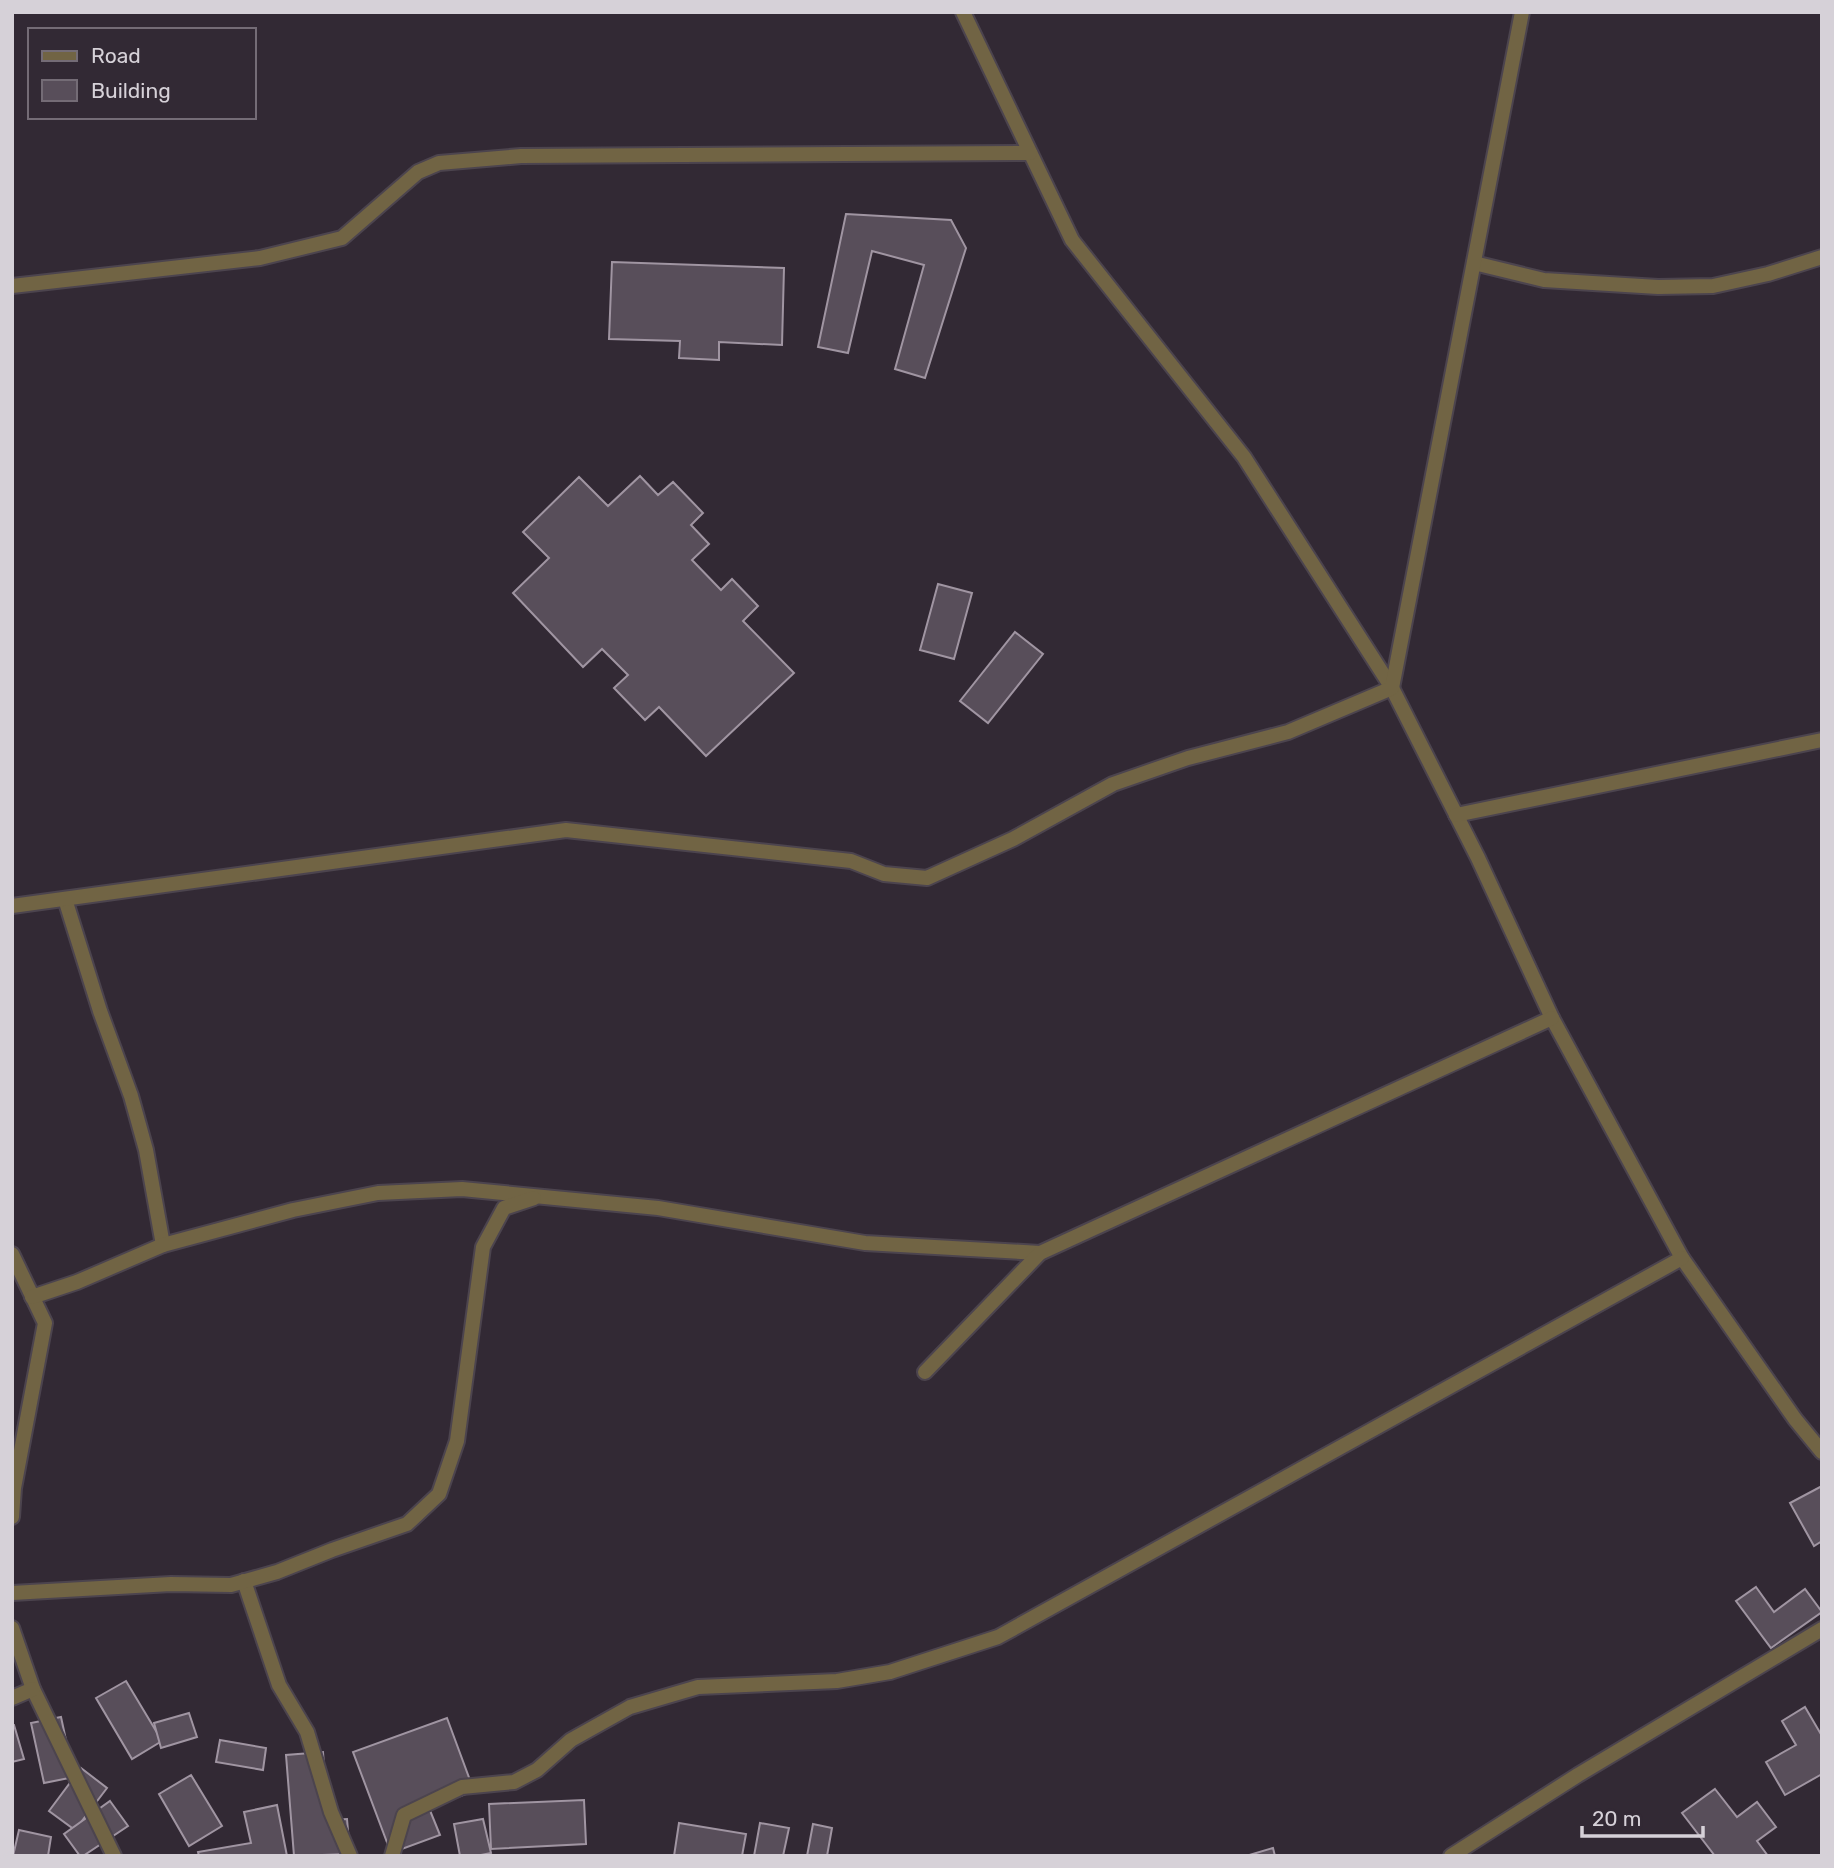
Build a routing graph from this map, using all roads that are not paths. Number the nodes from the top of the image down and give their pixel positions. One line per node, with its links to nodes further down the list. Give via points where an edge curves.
1 (963, 12): 3 (street)
2 (1522, 12): 5 (street)
3 (1030, 153): 6 (street, via 521,156 439,163 418,172 342,238 260,258); 7 (street, via 1072,240 1244,457)
4 (1822, 257): 5 (street, via 1768,274 1685,287 1544,280)
5 (1474, 263): 7 (street)
6 (12, 286)
7 (1392, 688): 9 (street); 10 (street, via 1288,732 1188,758 1113,785 1013,839 927,878 884,874 851,860 566,830)
8 (1822, 740): 9 (street)
9 (1456, 815): 12 (street)
10 (65, 899): 11 (street); 14 (street, via 131,1096)
11 (12, 906)
12 (1552, 1018): 15 (street); 17 (street)
13 (538, 1196): 14 (street, via 462,1189 378,1193); 15 (street, via 658,1208 864,1243); 22 (street, via 504,1208 483,1247 457,1441 439,1494 407,1524)
14 (163, 1245): 18 (street)
15 (1040, 1253): 19 (street)
16 (12, 1254): 18 (street)
17 (1682, 1258): 20 (street); 30 (street, via 998,1637 890,1672 837,1681 698,1687 630,1707 571,1740 537,1770 514,1782 462,1787 404,1815)
18 (32, 1297): 21 (street, via 45,1323)
19 (925, 1372)
20 (1822, 1452)
21 (12, 1517)
22 (244, 1581): 23 (street); 29 (street, via 279,1685 307,1732 331,1812)
23 (12, 1593)
24 (12, 1628): 26 (street)
25 (1822, 1629): 31 (street)
26 (33, 1689): 27 (street); 28 (street)
27 (12, 1698)
28 (114, 1856)
29 (350, 1856)
30 (392, 1856)
31 (1451, 1856)

